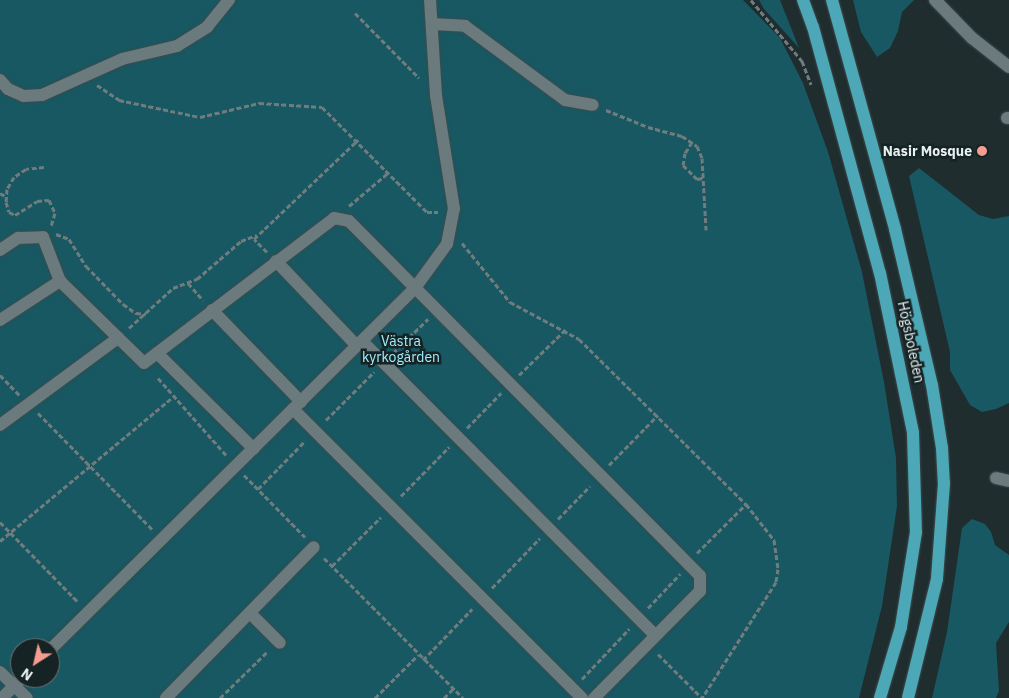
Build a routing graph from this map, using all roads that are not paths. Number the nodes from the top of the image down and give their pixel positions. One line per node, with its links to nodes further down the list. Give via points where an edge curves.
1 (229, 0): 8 (street, via 207,27 177,46 157,53 136,55 34,97 8,89)
2 (430, 0): 6 (street)
3 (803, 0): 34 (main road, Högsboleden, via 880,273 913,433 916,532 901,627)
4 (832, 0): 35 (main road, Högsboleden, via 897,238 932,386 942,448 944,483 937,579)
5 (935, 0): 7 (street, via 972,38)
6 (432, 24): 9 (street, via 465,26 565,100); 13 (street, via 436,95 454,211 452,232 441,255)
7 (1009, 67)
8 (0, 80)
9 (594, 105)
10 (0, 250): 12 (street, via 18,238 43,237)
11 (276, 261): 13 (street, via 334,218 341,218 349,221); 14 (street); 17 (street)
12 (60, 281): 15 (street); 16 (street)
13 (415, 288): 17 (street); 27 (street, via 700,576 700,591)
14 (212, 310): 18 (street); 19 (street)
15 (0, 320)
16 (118, 338): 18 (street, via 144,363); 20 (street)
17 (360, 343): 19 (street); 27 (street, via 384,362 638,619)
18 (157, 353): 21 (street)
19 (297, 406): 21 (street); 30 (street, via 315,431)
20 (0, 425)
21 (254, 449): 26 (street)
22 (996, 478): 23 (street)
23 (1009, 481)
24 (314, 547): 25 (street)
25 (250, 613): 28 (street); 32 (street)
26 (60, 640)
27 (652, 640): 33 (street)
28 (279, 642)
29 (12, 688): 31 (street)
30 (578, 693)
31 (2, 698)
32 (166, 698)
33 (594, 698)
34 (880, 698)
35 (908, 698)

